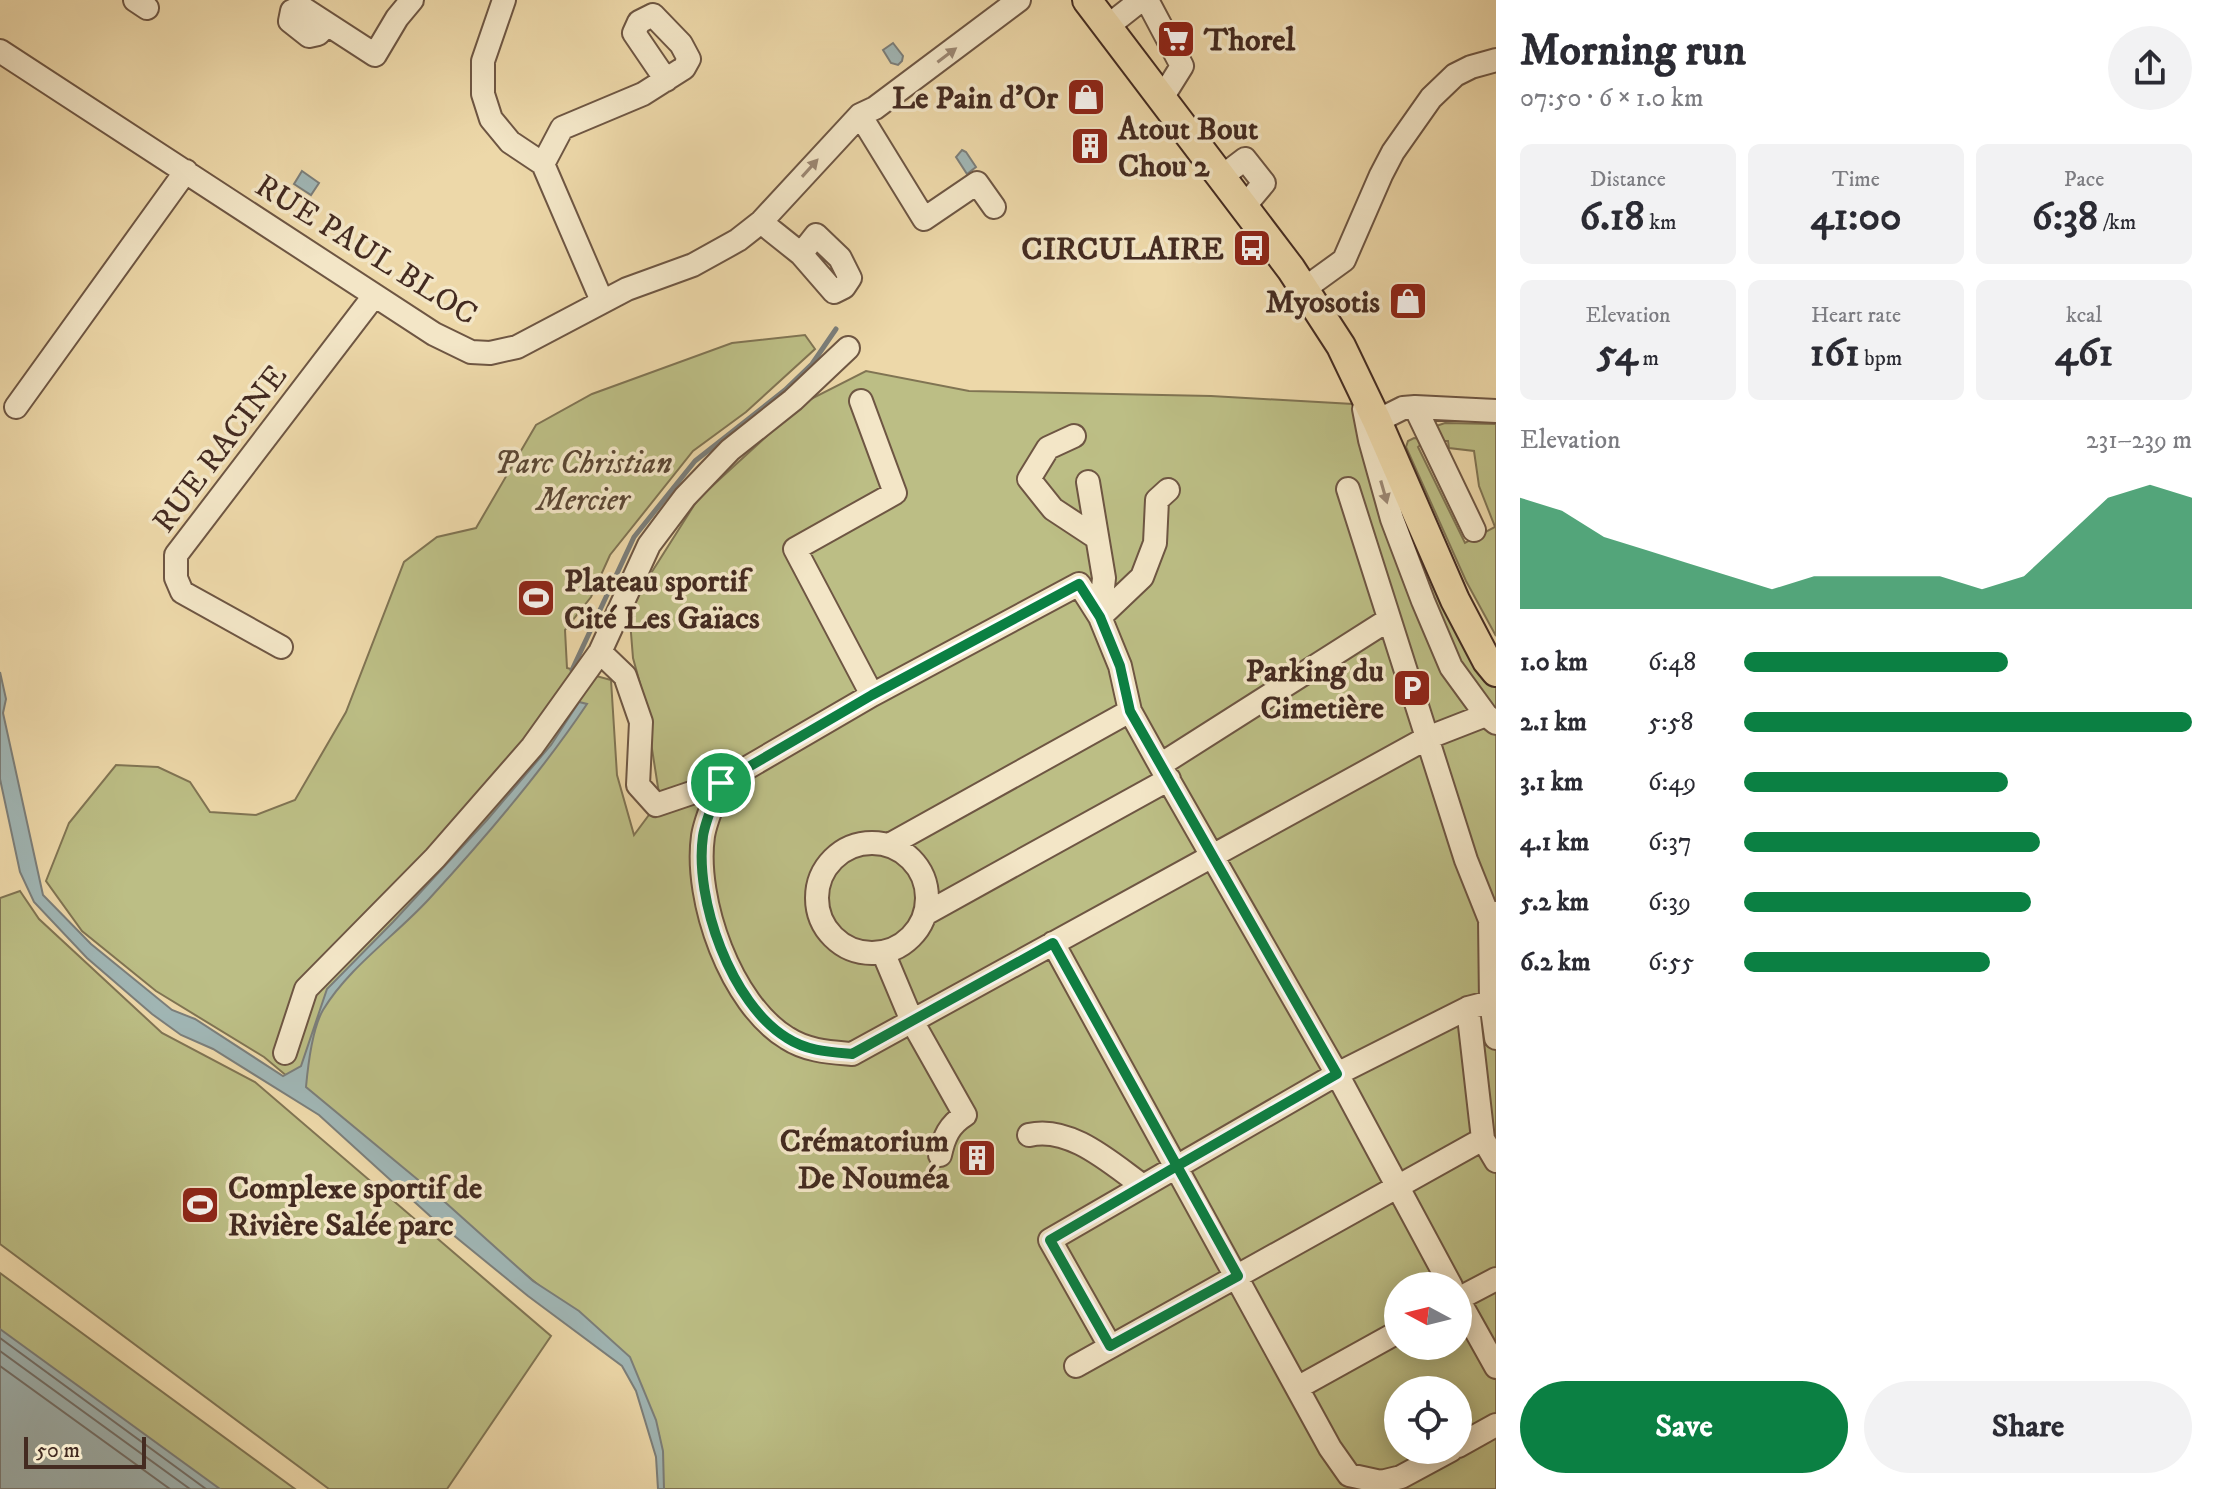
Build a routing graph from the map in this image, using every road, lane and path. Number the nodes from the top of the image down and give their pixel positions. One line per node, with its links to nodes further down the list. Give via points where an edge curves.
1 (412, 0): 6 (street, via 375,55)
2 (504, 0): 13 (street, via 483,61 483,94 491,119 510,142)
3 (1019, 0): 12 (street, RUE PAUL BLOC, one-way to 3)
4 (1087, 0): 7 (main road)
5 (1144, 0): 7 (street); 11 (street, via 1182,66)
6 (326, 26)
7 (1108, 26): 11 (main road)
8 (0, 51): 14 (street, RUE PAUL BLOC)
9 (1496, 60): 18 (street, via 1455,75 1431,98 1385,167 1344,260)
10 (666, 80): 13 (street, via 562,128)
11 (1162, 98): 18 (main road)
12 (860, 115): 15 (street, via 924,219 977,183); 16 (street, RUE PAUL BLOC, one-way to 12)
13 (543, 164): 20 (street)
14 (186, 171): 19 (street, RUE PAUL BLOC); 24 (street)
15 (994, 207)
16 (761, 222): 17 (street); 20 (street, RUE PAUL BLOC, via 693,265)
17 (801, 254)
18 (1304, 289): 22 (main road, via 1341,346)
19 (374, 296): 20 (street, RUE PAUL BLOC, via 434,334 471,352 490,353 556,329); 36 (street, RUE RACINE, via 176,555 182,592)
20 (602, 301)
21 (848, 348): 37 (street, via 730,450 685,497 649,545)
22 (1360, 388): 27 (main road); 41 (street, one-way to 41, via 1392,519 1423,601 1451,667)
23 (861, 401): 39 (street, via 895,493 795,549)
24 (16, 407)
25 (1415, 407): 26 (street); 27 (street); 32 (street)
26 (1496, 411)
27 (1377, 421): 38 (main road, via 1455,600)
28 (1074, 436): 33 (street, via 1048,448 1029,479 1053,509)
29 (1088, 482): 33 (street)
30 (1348, 489): 35 (street)
31 (1168, 490): 34 (street, via 1157,500 1155,543 1142,577)
32 (1474, 530)
33 (1097, 538): 34 (street, via 1104,578)
34 (1100, 617): 39 (street, via 1079,584); 40 (street, via 1120,666)
35 (1388, 620): 42 (street); 43 (street)
36 (281, 647)
37 (600, 652): 44 (street, via 625,676 641,722 638,785 656,805); 55 (street, via 532,747 435,858 306,989)
38 (1496, 672)
39 (872, 695): 44 (street)
40 (1130, 711): 43 (street); 45 (street)
41 (1491, 719): 42 (street)
42 (1427, 738): 46 (street); 48 (street, via 1466,860)
43 (1164, 772): 46 (street); 47 (street)
44 (721, 783): 53 (street, via 703,835 705,900 721,951 760,1018 788,1039 815,1050 852,1054)
45 (889, 845): 47 (street, via 904,852 921,872 928,897); 50 (street, via 862,844 837,855 818,885 822,921 833,936 865,953)
46 (1213, 855): 49 (street); 56 (street)
47 (925, 914): 50 (street, via 909,939)
48 (1493, 916): 51 (street)
49 (1053, 943): 53 (street); 61 (street)
50 (883, 952): 53 (street)
51 (1491, 1002): 52 (street); 54 (street)
52 (1468, 1008): 56 (street); 58 (street)
53 (912, 1021): 59 (street, via 965,1115 947,1131)
54 (1496, 1038)
55 (285, 1053)
56 (1337, 1074): 61 (street); 63 (street)
57 (1033, 1131): 62 (street, via 1067,1137)
58 (1483, 1139): 60 (street); 63 (street)
59 (940, 1155)
60 (1496, 1161)
61 (1177, 1166): 62 (street); 65 (street)
62 (1143, 1186): 68 (street, via 1050,1240)
63 (1398, 1188): 64 (street); 65 (street)
64 (1443, 1272)
65 (1238, 1276): 68 (street); 71 (street)
66 (1496, 1279): 70 (street, via 1458,1299)
67 (1384, 1340): 71 (street)
68 (1110, 1346): 69 (street)
69 (1076, 1366)
70 (1496, 1367)
71 (1297, 1388): 74 (street, via 1349,1475 1381,1482)
72 (1496, 1425): 73 (street)
73 (1472, 1438)
74 (1425, 1464)

